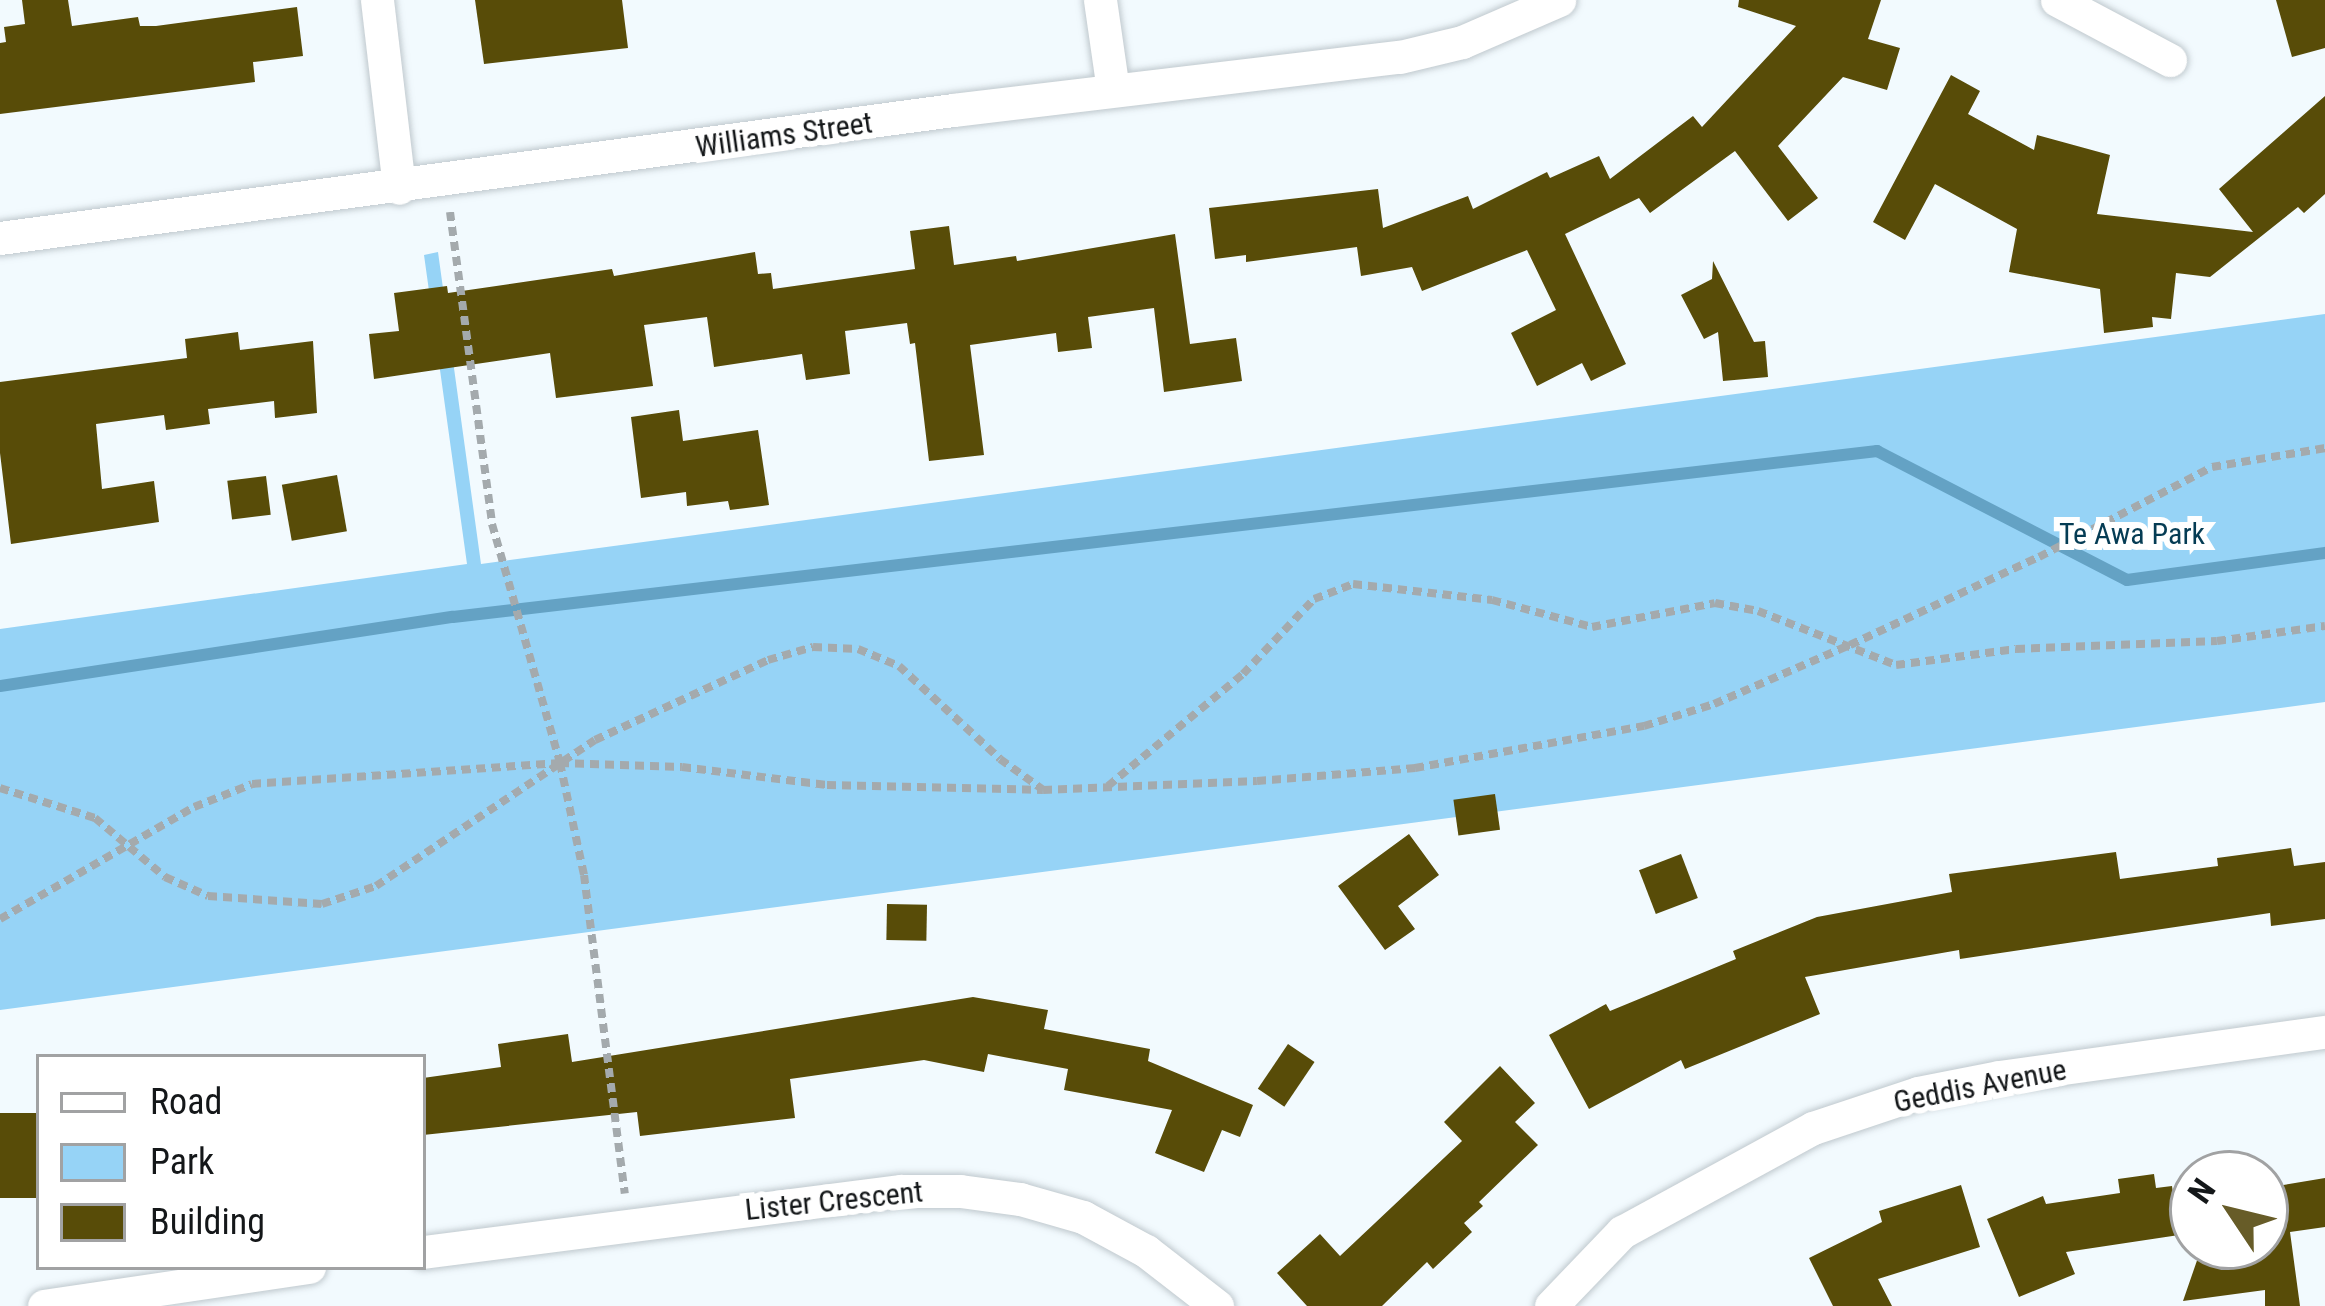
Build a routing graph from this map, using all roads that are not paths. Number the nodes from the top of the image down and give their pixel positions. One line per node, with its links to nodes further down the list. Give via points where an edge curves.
1 (377, 0): 7 (street)
2 (1100, 0): 6 (street)
3 (1559, 0): 6 (street, Williams Street, via 1462,42 1400,57)
4 (2057, 0): 5 (street)
5 (2170, 60)
6 (1113, 90): 7 (street, Williams Street)
7 (399, 188): 8 (street, Williams Street)
8 (0, 238)
9 (2325, 1032): 15 (street, Geddis Avenue, via 1999,1077 1813,1128 1622,1232)
10 (426, 1252): 14 (street, Lister Crescent, via 901,1191 980,1193 1083,1217 1146,1251)
11 (299, 1270): 12 (street)
12 (221, 1293): 13 (street)
13 (44, 1306)
14 (1217, 1306)
15 (1551, 1306)

